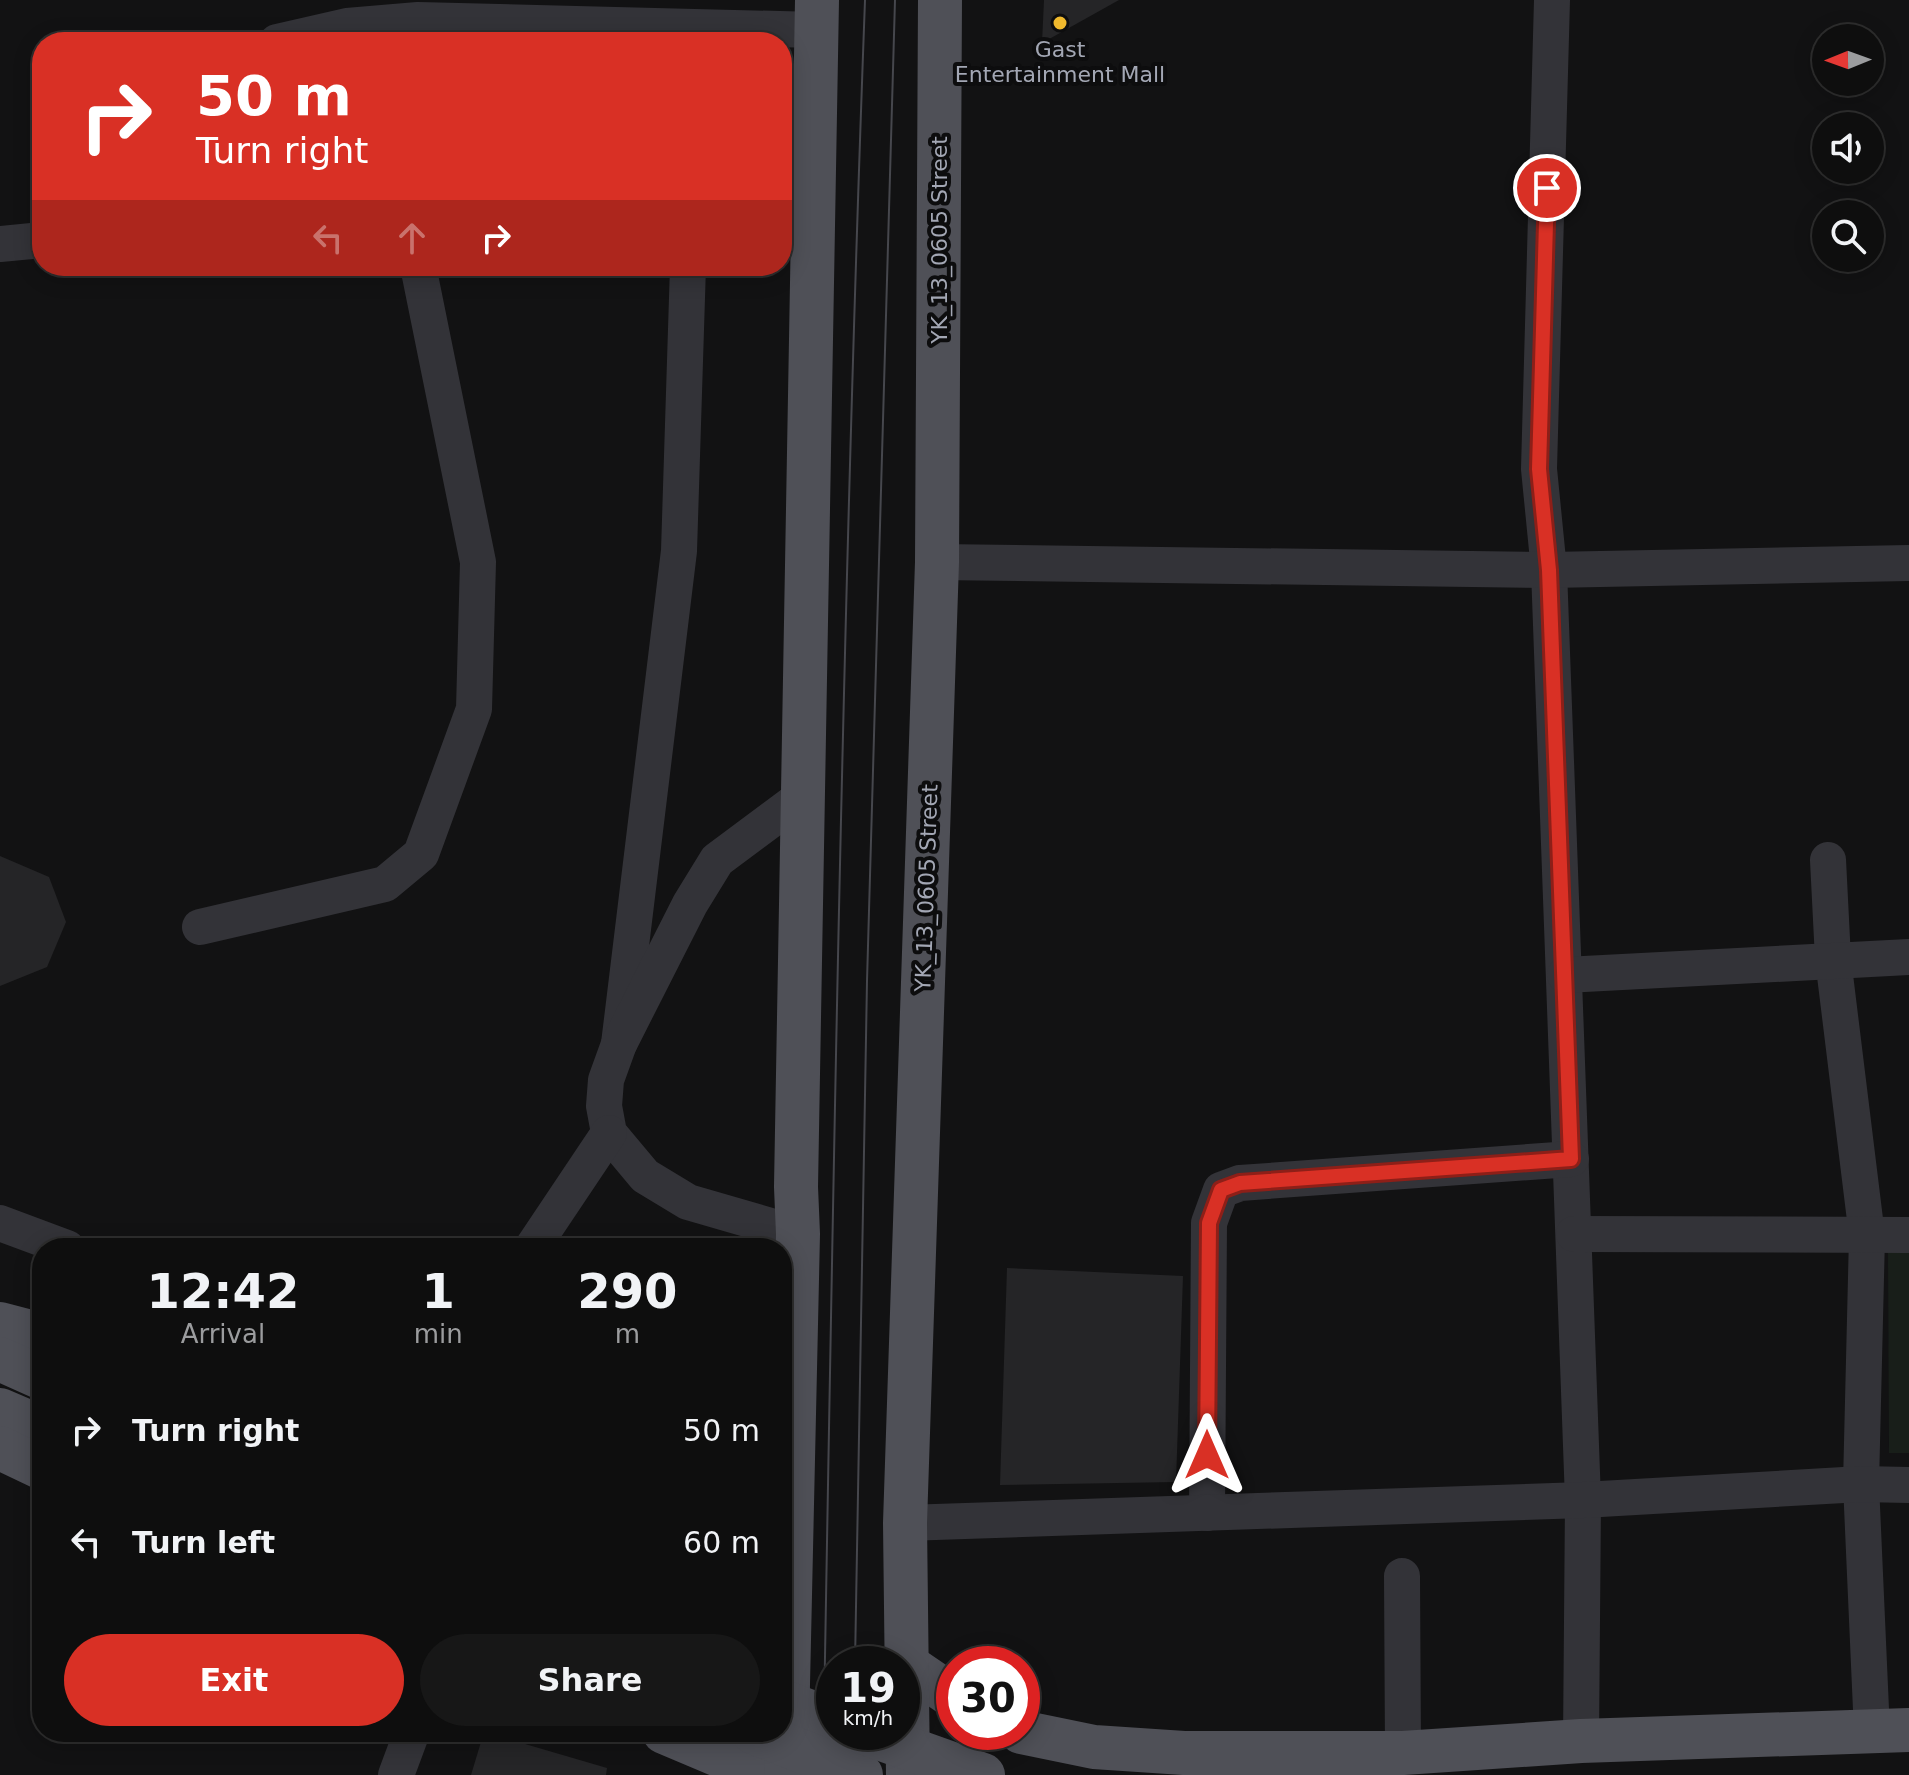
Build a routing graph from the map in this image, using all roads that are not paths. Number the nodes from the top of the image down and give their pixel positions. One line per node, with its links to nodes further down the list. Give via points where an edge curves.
1 (940, 0): 11 (main road, YK_13_0605 Street)
2 (1552, 0): 13 (street, via 1539,469)
3 (817, 15): 6 (street); 14 (main road)
4 (375, 32): 5 (street, via 418,20)
5 (655, 32)
6 (707, 32)
7 (32, 241): 8 (street)
8 (0, 244)
9 (420, 276): 16 (street, via 478,562 474,709 421,854 385,884)
10 (688, 276): 20 (street, via 679,551)
11 (937, 562): 13 (street); 43 (main road, YK_13_0605 Street)
12 (1909, 563): 13 (street)
13 (1549, 570): 19 (street)
14 (803, 796): 20 (street, via 717,860); 24 (main road)
15 (1828, 860): 18 (street)
16 (200, 927)
17 (1909, 957): 18 (street)
18 (1833, 959): 19 (street); 27 (street)
19 (1565, 975): 22 (street)
20 (619, 1044): 21 (street, via 606,1080)
21 (609, 1133): 24 (street, via 645,1176 688,1202); 29 (street)
22 (1571, 1159): 25 (street); 42 (street, via 1240,1183 1221,1190 1209,1223)
23 (0, 1223): 28 (street)
24 (798, 1234): 36 (main road)
25 (1574, 1234): 27 (street); 41 (street)
26 (1909, 1235): 27 (street)
27 (1867, 1236): 39 (street)
28 (40, 1238)
29 (539, 1238)
30 (0, 1324): 31 (main road)
31 (32, 1332)
32 (0, 1359): 33 (main road)
33 (32, 1373)
34 (0, 1410): 35 (main road)
35 (32, 1424)
36 (792, 1426)
37 (0, 1448): 38 (main road)
38 (32, 1463)
39 (1861, 1484): 40 (street); 41 (street); 48 (street)
40 (1909, 1485)
41 (1583, 1500): 42 (street); 50 (street)
42 (1207, 1513): 43 (street)
43 (905, 1523): 45 (main road, YK_13_0605 Street)
44 (1402, 1576): 57 (street)
45 (907, 1646)
46 (792, 1705): 47 (main road, bridge)
47 (816, 1714)
48 (1890, 1731): 50 (main road)
49 (1040, 1736): 57 (main road, via 1094,1747 1184,1753)
50 (1581, 1741): 57 (main road)
51 (408, 1742): 58 (street)
52 (688, 1742): 59 (main road)
53 (778, 1742): 61 (main road, bridge)
54 (786, 1742): 60 (main road)
55 (908, 1750): 62 (main road, YK_13_0605 Street)
56 (913, 1750): 63 (main road, bridge)
57 (1403, 1753)
58 (396, 1775)
59 (766, 1775)
60 (786, 1775)
61 (861, 1775)
62 (908, 1775)
63 (983, 1775)

